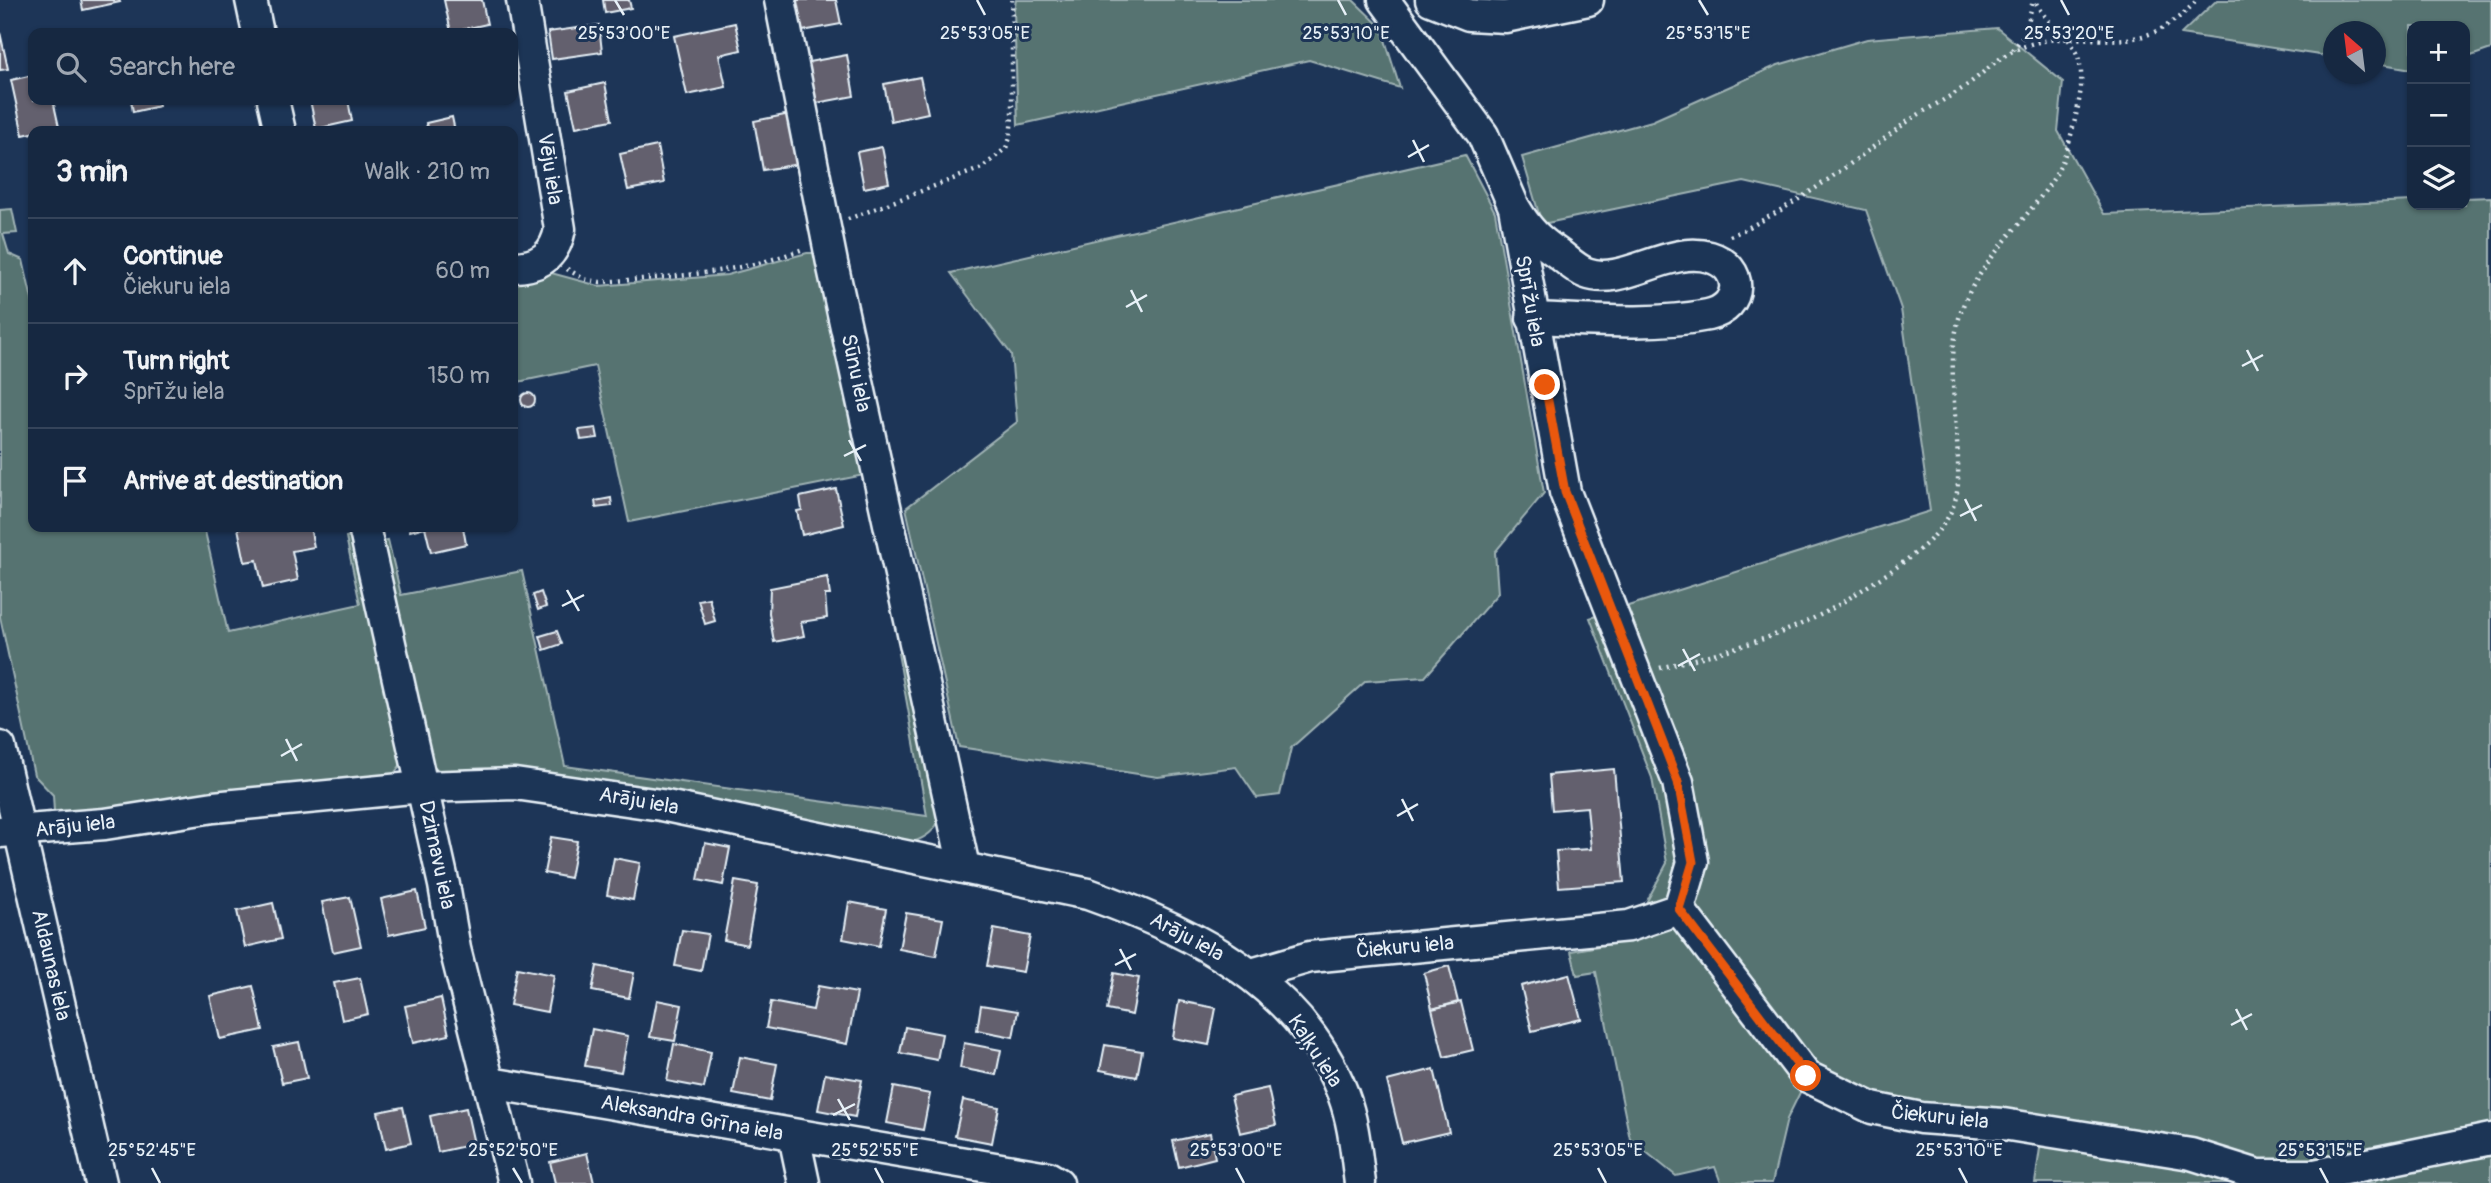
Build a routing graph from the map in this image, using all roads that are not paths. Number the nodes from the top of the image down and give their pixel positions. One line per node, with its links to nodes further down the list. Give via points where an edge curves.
1 (251, 0): 7 (street)
2 (522, 0): 11 (street, Vēju iela, via 560,229 550,255)
3 (780, 0): 17 (street, Sūnu iela, via 832,263)
4 (1384, 0): 10 (street, Sprīžu iela, via 1483,135)
5 (1431, 0): 6 (street, via 1469,15 1505,17)
6 (1588, 0)
7 (257, 28)
8 (274, 105): 9 (street)
9 (279, 126)
10 (1514, 207): 12 (street, Sprīžu iela); 12 (street, via 1538,240 1588,274 1605,277 1687,254 1711,257 1724,265 1736,290 1732,302 1721,311 1704,316)
11 (518, 266)
12 (1532, 318): 18 (street, Sprīžu iela, via 1565,492 1678,782 1693,862)
13 (365, 532): 15 (street, Dzirnavu iela)
14 (0, 747): 16 (street, Aldaunas iela)
15 (422, 787): 16 (street, Arāju iela); 17 (street, Arāju iela, via 515,784 585,792); 20 (street, Dzirnavu iela, via 455,949)
16 (10, 831): 23 (street, Aldaunas iela)
17 (964, 867): 19 (street, Arāju iela, via 1088,894 1142,913 1188,934)
18 (1679, 909): 19 (street, Čiekuru iela, via 1629,926 1310,957); 22 (street, Čiekuru iela, via 1806,1076 1872,1108 2191,1154 2258,1175 2315,1175)
19 (1252, 974): 27 (street, Kaļķu iela, via 1283,1002 1329,1067 1352,1123)
20 (490, 1083): 21 (street, Aleksandra Grīna iela); 24 (street, Dzirnavu iela)
21 (794, 1136): 25 (street); 26 (street, Aleksandra Grīna iela, via 1048,1177)
22 (2491, 1139)
23 (102, 1183)
24 (514, 1183)
25 (804, 1183)
26 (1058, 1183)
27 (1360, 1183)

